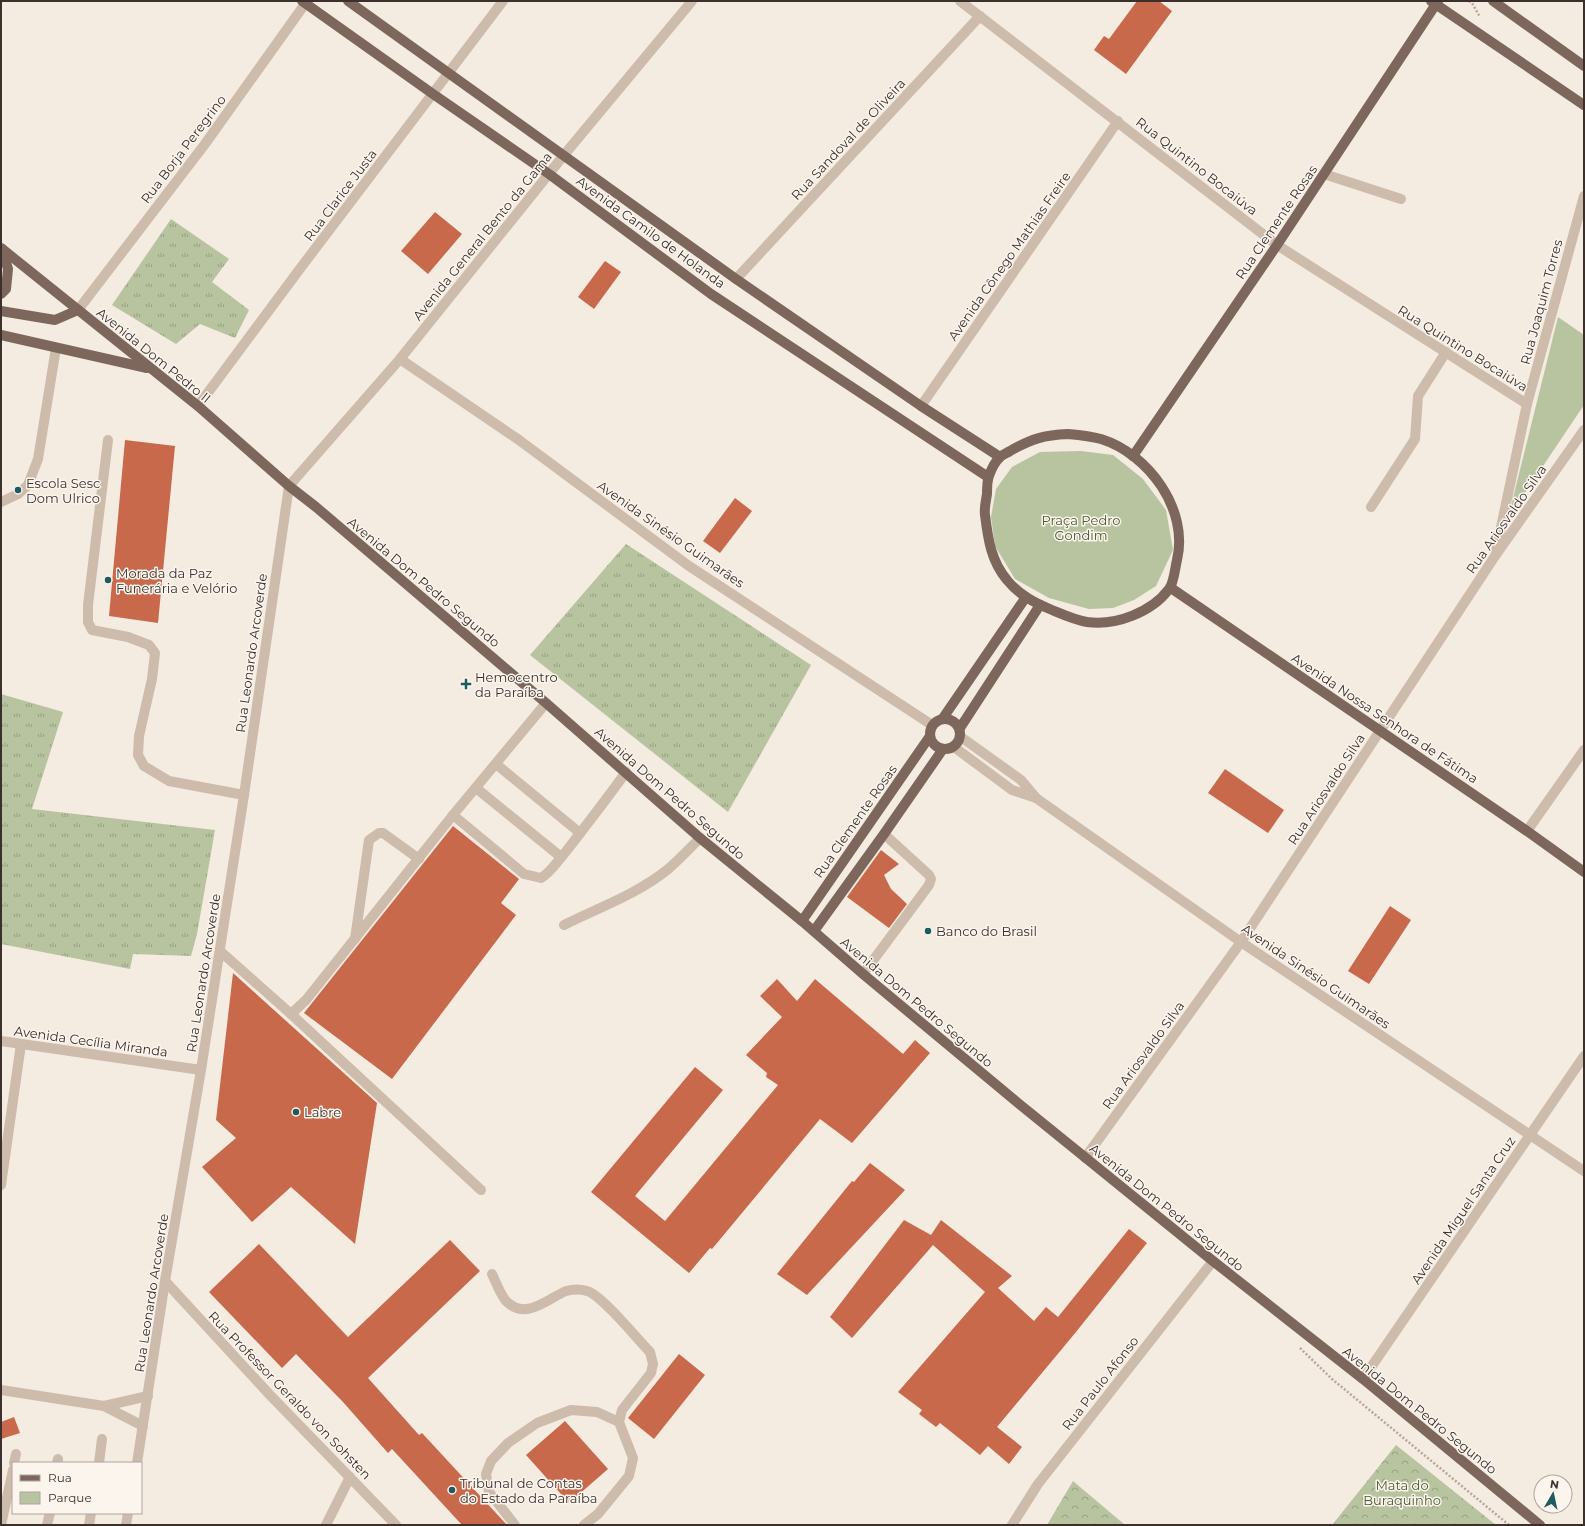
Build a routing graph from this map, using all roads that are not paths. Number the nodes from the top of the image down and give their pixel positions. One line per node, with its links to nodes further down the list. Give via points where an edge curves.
1 (348, 1): 10 (main road, Avenida Camilo de Holanda)
2 (503, 1): 10 (street, Rua Clarice Justa)
3 (692, 1): 14 (street, Avenida General Bento da Gama)
4 (960, 1): 8 (street, Rua Quintino Bocaiúva)
5 (1493, 1): 9 (main road)
6 (305, 2): 11 (main road, Avenida Camilo de Holanda); 23 (street, Rua Borja Peregrino, via 205,144)
7 (1435, 2): 12 (main road); 16 (main road, Rua Clemente Rosas)
8 (980, 16): 13 (street, Rua Quintino Bocaiúva); 21 (street, Rua Sandoval de Oliveira)
9 (1584, 66)
10 (449, 74): 11 (street, Rua Clarice Justa); 14 (main road, Avenida Camilo de Holanda)
11 (433, 94): 15 (main road, Avenida Camilo de Holanda); 31 (street, Rua Clarice Justa)
12 (1584, 105)
13 (1118, 121): 19 (street, Rua Quintino Bocaiúva); 32 (street, Avenida Cônego Mathias Freire)
14 (564, 155): 15 (street, Avenida General Bento da Gama); 21 (main road, Avenida Camilo de Holanda)
15 (549, 174): 28 (street, Avenida General Bento da Gama); 37 (main road, Avenida Camilo de Holanda, via 711,294)
16 (1324, 174): 18 (street); 19 (main road, Rua Clemente Rosas)
17 (1584, 196): 30 (street, Rua Joaquim Torres)
18 (1401, 199)
19 (1278, 246): 27 (street, Rua Quintino Bocaiúva); 35 (main road, Rua Clemente Rosas)
20 (2, 248): 22 (main road, via 8,269 6,289); 23 (main road, Avenida Dom Pedro II)
21 (736, 279): 32 (main road, Avenida Camilo de Holanda)
22 (1, 294)
23 (78, 310): 24 (main road, via 55,320); 29 (main road, Avenida Dom Pedro II)
24 (1, 311)
25 (1, 336): 26 (main road)
26 (56, 348): 29 (main road); 39 (street, via 38,459 28,485 18,494)
27 (1446, 352): 30 (street, Rua Quintino Bocaiúva); 40 (street, via 1418,396 1415,439)
28 (400, 359): 38 (street, Avenida General Bento da Gama); 47 (street, Avenida Sinésio Guimarães, via 519,440 689,566)
29 (151, 369): 31 (main road, Avenida Dom Pedro II)
30 (1527, 404): 41 (street, Rua Joaquim Torres)
31 (198, 406): 38 (main road, Avenida Dom Pedro II)
32 (921, 406): 36 (main road, Avenida Camilo de Holanda)
33 (1584, 430): 41 (street, Rua Ariosvaldo Silva)
34 (108, 440): 57 (street, via 88,622 92,630 128,637 148,645 155,653 139,736 138,755 144,766 169,781)
35 (1133, 456): 36 (main road, via 1102,440 1068,434 1034,439); 42 (main road, via 1158,482 1176,517 1179,552)
36 (1000, 457): 37 (main road)
37 (988, 477): 43 (main road, via 984,512 990,547 996,563 1008,581)
38 (289, 486): 45 (main road, Avenida Dom Pedro Segundo); 57 (street, Rua Leonardo Arcoverde)
39 (1, 502)
40 (1371, 507)
41 (1495, 556): 48 (street, Rua Ariosvaldo Silva)
42 (1170, 588): 44 (main road, via 1158,602 1141,612 1105,622 1088,622); 48 (main road, Avenida Nossa Senhora de Fátima)
43 (1026, 597): 44 (main road); 46 (main road)
44 (1040, 605): 49 (main road)
45 (546, 703): 54 (street); 55 (main road, Avenida Dom Pedro Segundo)
46 (943, 718): 47 (main road); 49 (main road, via 954,721)
47 (932, 725): 50 (main road, Rua Clemente Rosas)
48 (1380, 731): 60 (main road, Avenida Nossa Senhora de Fátima); 71 (street, Rua Ariosvaldo Silva)
49 (960, 733): 51 (main road); 58 (street, Avenida Sinésio Guimarães, via 1021,780)
50 (930, 736): 52 (main road, via 932,742); 67 (main road, Rua Clemente Rosas)
51 (954, 747): 52 (main road); 58 (street, Avenida Sinésio Guimarães, via 1012,790)
52 (942, 749): 62 (main road)
53 (1584, 750): 60 (street)
54 (496, 764): 56 (street); 61 (street)
55 (626, 772): 61 (street); 63 (main road, Avenida Dom Pedro Segundo)
56 (476, 788): 59 (street); 64 (street)
57 (244, 795): 72 (street, Rua Leonardo Arcoverde)
58 (1036, 798): 71 (street, Avenida Sinésio Guimarães)
59 (453, 815): 64 (street, via 524,874 540,878 545,876); 65 (street)
60 (1527, 831): 66 (main road, Avenida Nossa Senhora de Fátima)
61 (580, 833): 64 (street)
62 (884, 834): 69 (main road); 73 (street, via 931,879)
63 (700, 838): 67 (main road, Avenida Dom Pedro Segundo); 68 (street, via 666,871 637,889)
64 (561, 858)
65 (418, 859): 70 (street); 70 (street, via 383,834 379,833 369,840)
66 (1584, 872)
67 (802, 921): 69 (main road, Avenida Dom Pedro Segundo)
68 (564, 925)
69 (814, 931): 73 (main road, Avenida Dom Pedro Segundo)
70 (355, 939): 74 (street, via 306,1000)
71 (1241, 942): 79 (street, Avenida Sinésio Guimarães); 80 (street, Rua Ariosvaldo Silva)
72 (220, 951): 74 (street); 78 (street, Rua Leonardo Arcoverde)
73 (863, 974): 80 (main road, Avenida Dom Pedro Segundo)
74 (291, 1014): 83 (street)
75 (1, 1041): 76 (street, Avenida Cecília Miranda)
76 (21, 1044): 78 (street, Avenida Cecília Miranda); 82 (street)
77 (1584, 1056): 79 (street, Avenida Miguel Santa Cruz)
78 (201, 1070): 86 (street, Rua Leonardo Arcoverde)
79 (1530, 1135): 81 (street, Avenida Sinésio Guimarães); 87 (street, Avenida Miguel Santa Cruz)
80 (1085, 1158): 84 (main road, Avenida Dom Pedro Segundo)
81 (1584, 1171)
82 (1, 1185)
83 (481, 1190)
84 (1212, 1261): 87 (main road, Avenida Dom Pedro Segundo); 110 (street, Rua Paulo Afonso, via 1038,1484)
85 (492, 1274): 91 (street, via 505,1300 517,1308 529,1309 567,1291 589,1291 600,1299 650,1352 653,1364 650,1373 622,1410)
86 (165, 1282): 89 (street, Rua Leonardo Arcoverde); 97 (street, Rua Professor Geraldo von Sohsten)
87 (1363, 1379): 111 (main road, Avenida Dom Pedro Segundo)
88 (1, 1390): 90 (street)
89 (148, 1396): 90 (street); 92 (street, Rua Leonardo Arcoverde)
90 (104, 1406): 92 (street)
91 (619, 1422): 108 (street, via 597,1412 571,1410 537,1423 508,1443 491,1461 486,1474 489,1492); 109 (street, via 633,1458 629,1476 598,1514)
92 (143, 1426): 95 (street, Rua Leonardo Arcoverde)
93 (102, 1438): 94 (street)
94 (99, 1462)
95 (137, 1462)
96 (12, 1474): 98 (street)
97 (350, 1477): 106 (street); 107 (street, Rua Professor Geraldo von Sohsten)
98 (7, 1497): 102 (street)
99 (50, 1514): 103 (street)
100 (91, 1514): 104 (street)
101 (128, 1514): 105 (street)
102 (1, 1525)
103 (47, 1525)
104 (89, 1525)
105 (126, 1525)
106 (326, 1525)
107 (396, 1525)
108 (515, 1525)
109 (584, 1525)
110 (1012, 1525)
111 (1540, 1525)

